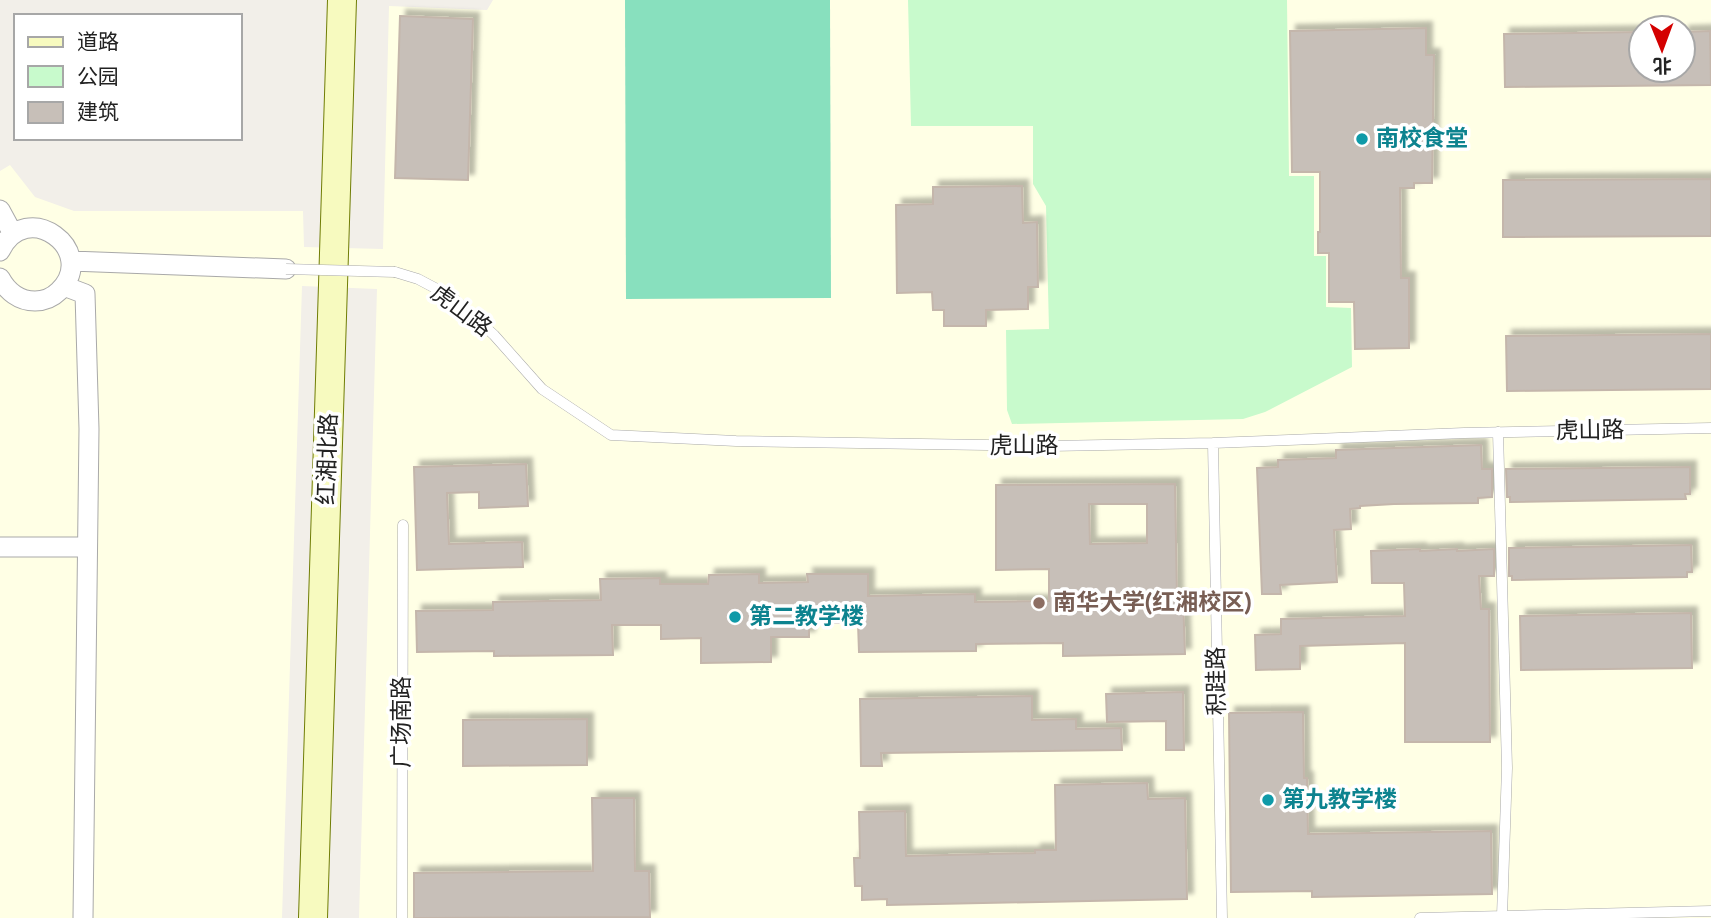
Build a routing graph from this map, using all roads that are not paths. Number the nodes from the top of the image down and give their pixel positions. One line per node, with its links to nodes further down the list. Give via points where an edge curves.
1 (342, 0): 19 (main road, 红湘北路)
2 (358, 0): 20 (main road, 红湘北路)
3 (0, 210): 4 (street)
4 (13, 234): 5 (street); 6 (street, via 25,228 50,231 68,249)
5 (0, 251)
6 (71, 261): 7 (street); 9 (street)
7 (286, 269): 12 (lane, 虎山路, bridge, via 395,272 418,279 452,297 542,389 611,435 736,442 1036,446)
8 (0, 278): 9 (street, via 13,295 35,301)
9 (64, 286): 15 (street, via 85,294)
10 (1711, 428): 11 (lane, 虎山路)
11 (1498, 432): 12 (lane, 虎山路); 17 (lane, via 1507,768)
12 (1213, 443): 22 (lane, 积跬路)
13 (403, 525): 21 (lane, 广场南路)
14 (0, 547): 15 (street)
15 (88, 547): 18 (street)
16 (1711, 911): 17 (lane)
17 (1502, 916): 23 (lane)
18 (83, 918)
19 (313, 918)
20 (331, 918)
21 (402, 918)
22 (1222, 918)
23 (1420, 918)

